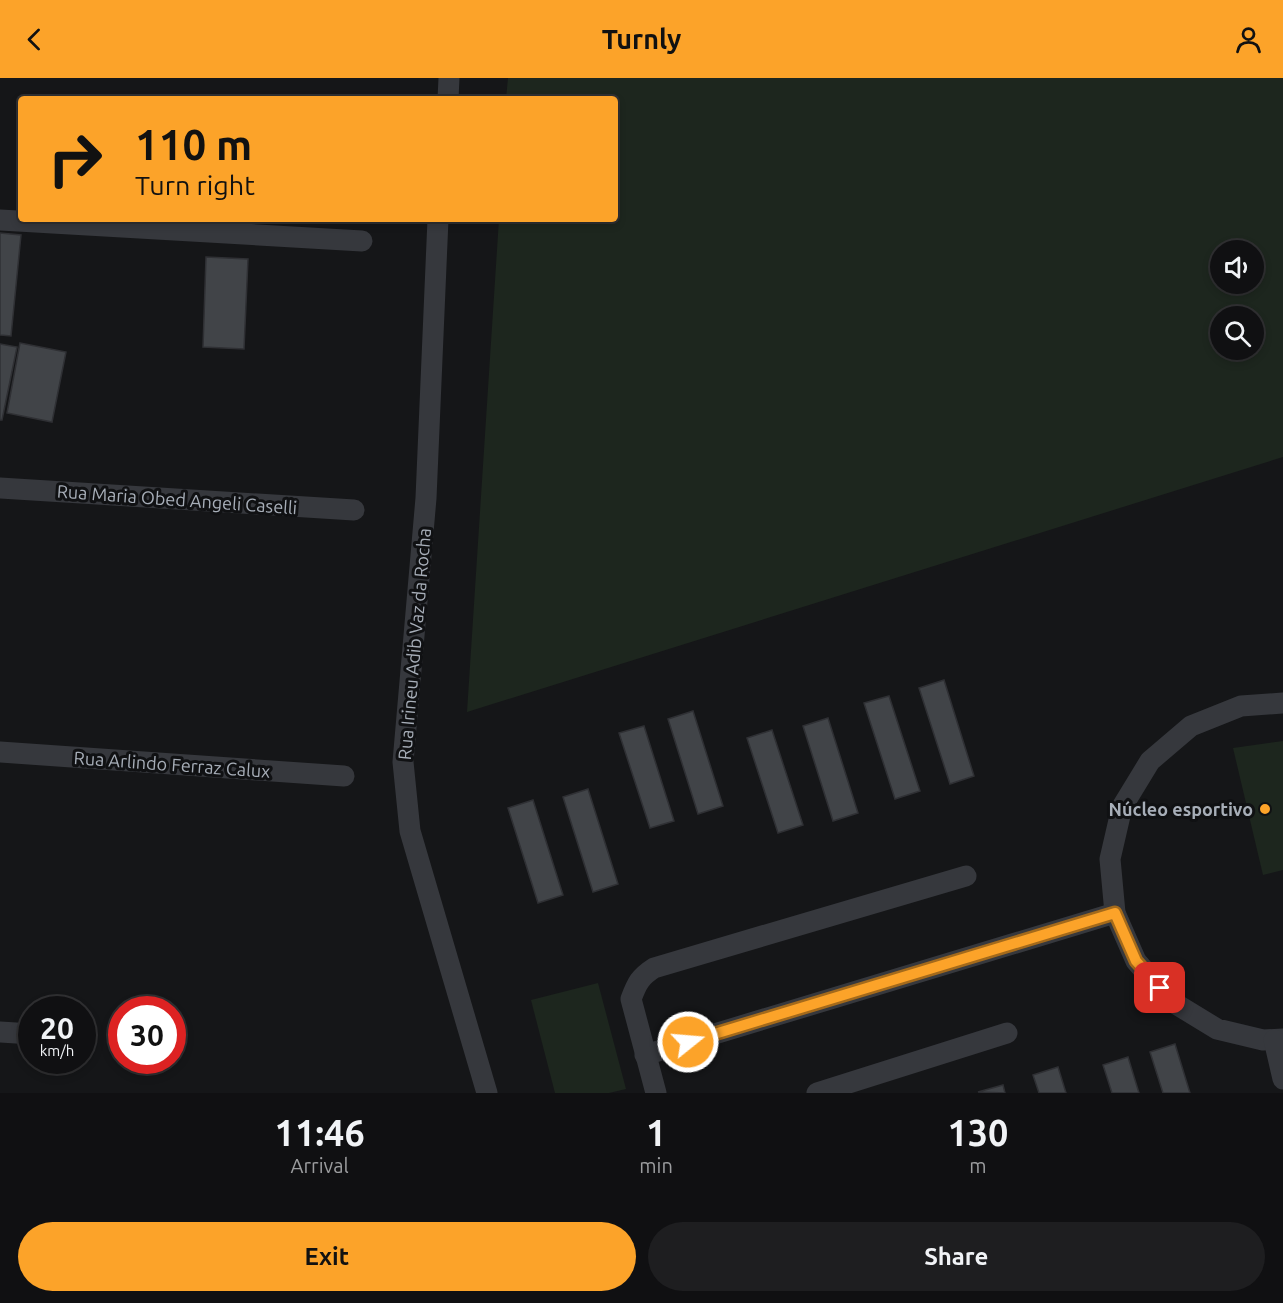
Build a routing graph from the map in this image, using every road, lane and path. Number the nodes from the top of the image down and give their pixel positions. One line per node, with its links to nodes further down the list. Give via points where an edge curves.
1 (449, 78): 2 (street)
2 (448, 96)
3 (0, 220): 4 (street)
4 (18, 221)
5 (33, 222): 7 (street)
6 (438, 222): 21 (street, Rua Irineu Adib Vaz da Rocha, via 426,498 403,762 410,831)
7 (362, 242)
8 (0, 488): 9 (street, Rua Maria Obed Angeli Caselli)
9 (354, 510)
10 (1283, 704): 14 (street, via 1241,706 1191,726 1150,761 1122,807 1110,859)
11 (0, 752): 12 (street, Rua Arlindo Ferraz Calux)
12 (344, 776)
13 (966, 876): 19 (street, via 654,968 642,976 631,999)
14 (1115, 913): 18 (street, via 1136,961 1171,1001 1217,1029); 19 (street)
15 (0, 1032): 16 (street)
16 (18, 1033)
17 (1007, 1033): 23 (street)
18 (1279, 1040): 20 (street)
19 (645, 1055): 22 (street)
20 (1283, 1079)
21 (487, 1093)
22 (656, 1093)
23 (817, 1093)

